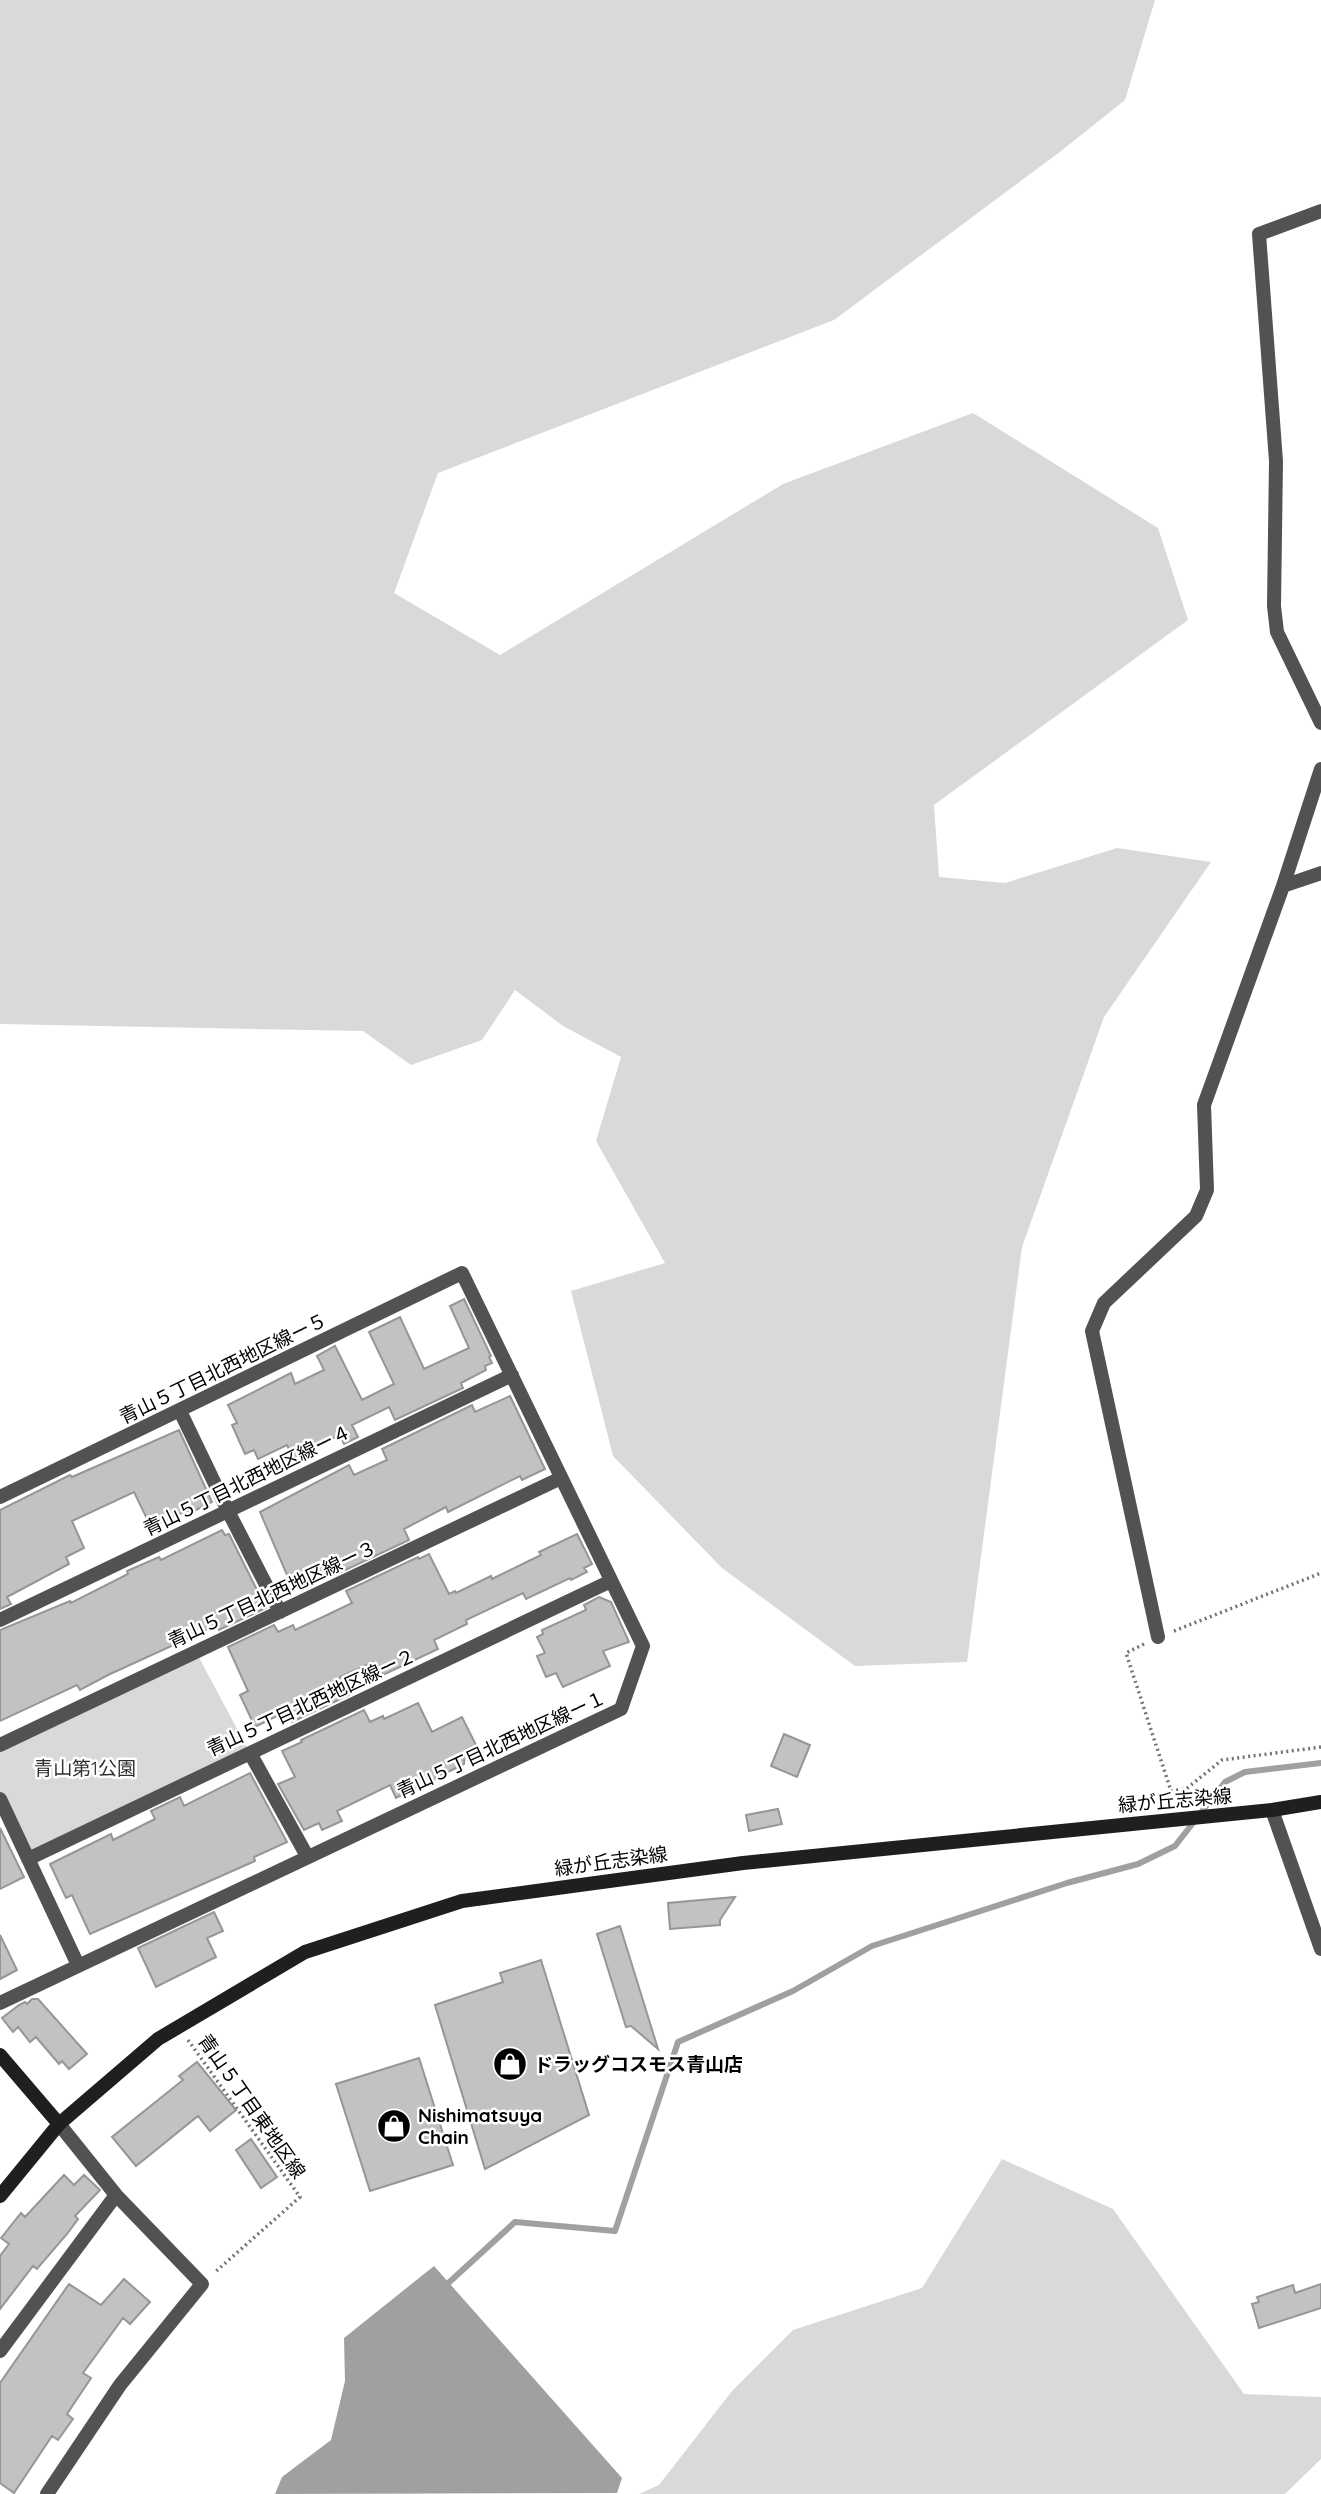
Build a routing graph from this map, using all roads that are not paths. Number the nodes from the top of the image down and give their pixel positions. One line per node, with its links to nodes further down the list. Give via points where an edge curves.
1 (1321, 211): 2 (street, via 1259,234 1276,461 1277,632)
2 (1321, 723)
3 (1321, 769): 5 (street)
4 (1321, 873): 5 (street)
5 (1283, 886): 15 (street, via 1204,1105 1206,1189 1196,1216 1104,1303 1092,1331)
6 (462, 1273): 7 (street, 青山５丁目北西地区線ー１); 8 (street, 青山５丁目北西地区線ー５)
7 (512, 1374): 9 (street, 青山５丁目北西地区線ー１); 11 (street, 青山５丁目北西地区線ー４)
8 (180, 1411): 10 (street, 青山５丁目北西地区線ー５); 11 (street)
9 (561, 1478): 12 (street, 青山５丁目北西地区線ー１); 13 (street, 青山５丁目北西地区線ー３)
10 (0, 1497)
11 (228, 1511): 13 (street); 14 (street, 青山５丁目北西地区線ー４)
12 (611, 1581): 17 (street, 青山５丁目北西地区線ー２); 21 (street, 青山５丁目北西地区線ー１, via 643,1646 621,1709)
13 (280, 1612): 16 (street, 青山５丁目北西地区線ー３)
14 (0, 1620)
15 (1158, 1637)
16 (0, 1745)
17 (250, 1753): 21 (street); 22 (street, 青山５丁目北西地区線ー２)
18 (0, 1799): 22 (street)
19 (1321, 1802): 20 (street, 緑が丘志染線)
20 (1272, 1810): 23 (street); 27 (street, 緑が丘志染線, via 743,1863 461,1902 305,1952 158,2039)
21 (307, 1856): 24 (street, 青山５丁目北西地区線ー１)
22 (28, 1859): 24 (street)
23 (1321, 1949)
24 (78, 1965): 25 (street, 青山５丁目北西地区線ー１)
25 (0, 2003)
26 (0, 2054): 27 (street)
27 (59, 2124): 28 (street); 29 (street, 緑が丘志染線)
28 (116, 2195): 30 (street); 31 (street, via 202,2284 120,2385)
29 (0, 2196)
30 (0, 2351)
31 (47, 2494)

